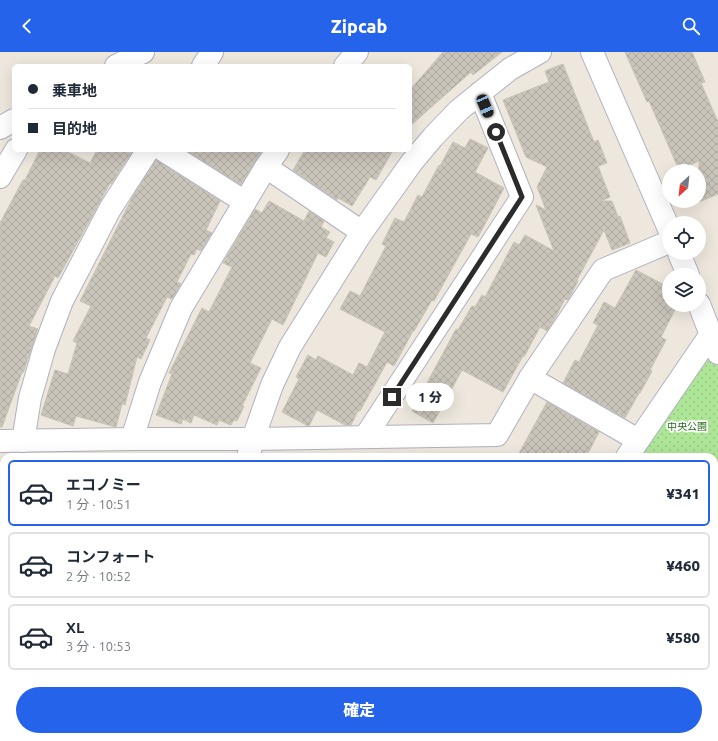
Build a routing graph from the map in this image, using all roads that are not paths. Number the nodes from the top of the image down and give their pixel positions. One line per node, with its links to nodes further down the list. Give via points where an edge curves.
1 (143, 52): 6 (street)
2 (212, 52): 7 (street)
3 (357, 52): 8 (street)
4 (540, 52): 9 (street, via 510,69)
5 (592, 52): 18 (street)
6 (120, 64)
7 (204, 64)
8 (347, 64)
9 (480, 93): 19 (street, via 433,137); 24 (street, via 522,197)
10 (12, 121): 11 (street)
11 (0, 128)
12 (15, 152): 16 (street)
13 (147, 152): 27 (street, via 110,209 62,301 44,349 30,398)
14 (165, 152): 17 (street)
15 (272, 158): 17 (street); 19 (street)
16 (0, 177)
17 (245, 202): 25 (street, via 181,308 150,382)
18 (663, 216)
19 (362, 232): 28 (street, via 290,347 272,385)
20 (662, 245): 23 (street, via 603,270)
21 (702, 312): 22 (street)
22 (714, 343): 29 (street)
23 (530, 378): 24 (street, via 496,435); 29 (street)
24 (365, 437): 28 (street)
25 (132, 439): 27 (street); 28 (street)
26 (0, 441): 27 (street)
27 (23, 441)
28 (250, 448)
29 (632, 448)

